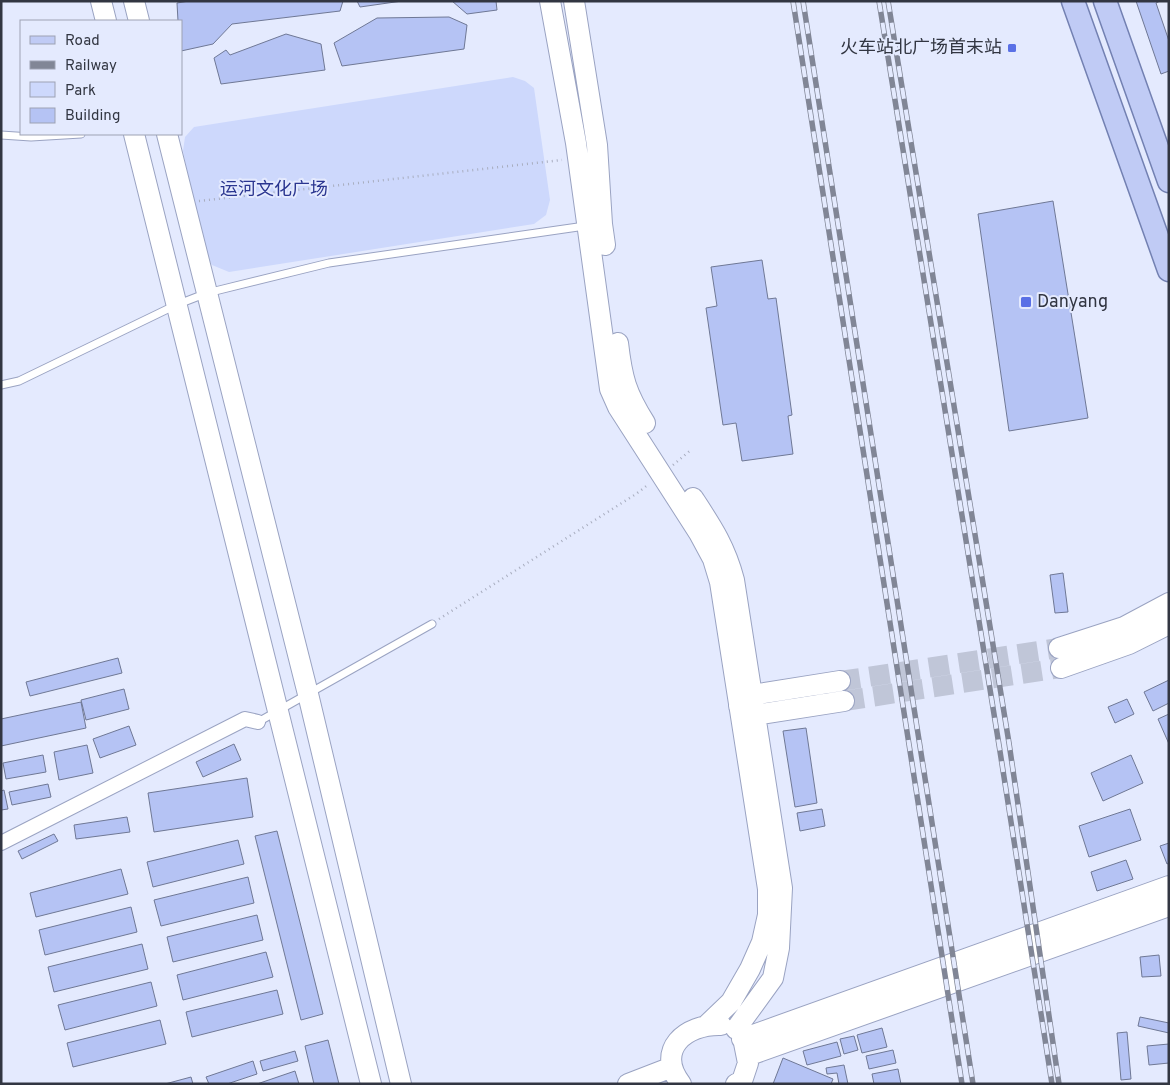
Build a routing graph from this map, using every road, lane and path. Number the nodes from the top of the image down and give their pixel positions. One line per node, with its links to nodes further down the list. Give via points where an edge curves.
1 (101, 1): 7 (street)
2 (134, 1): 8 (street)
3 (550, 1): 13 (street)
4 (574, 1): 16 (street, via 597,145)
5 (1073, 1): 17 (main road)
6 (1105, 1): 14 (main road)
7 (106, 20)
8 (139, 20)
9 (64, 135): 12 (lane)
10 (134, 135): 19 (street)
11 (167, 135): 18 (street)
12 (1, 136)
13 (579, 159): 15 (path); 16 (street)
14 (1169, 181)
15 (193, 202)
16 (595, 225): 18 (lane, via 329,264); 22 (street, via 610,389 618,407)
17 (1169, 270)
18 (207, 293): 19 (lane); 29 (street)
19 (176, 304): 20 (lane, via 19,381); 32 (street)
20 (1, 385)
21 (692, 449): 22 (path)
22 (667, 470): 24 (path, via 636,494); 31 (street, via 713,560)
23 (1169, 603): 26 (street, via 1124,627)
24 (432, 624): 29 (lane)
25 (1169, 624): 27 (street, via 1130,644)
26 (1059, 648)
27 (1061, 668)
28 (840, 681): 31 (street)
29 (308, 694): 32 (lane); 42 (street)
30 (844, 701): 31 (street)
31 (749, 705): 37 (street, via 768,915 762,942 750,969 731,1002); 38 (street, via 782,888 782,915 773,978)
32 (277, 712): 33 (lane); 41 (street)
33 (258, 722): 34 (street, via 245,719)
34 (1, 843)
35 (1169, 886): 38 (street)
36 (1169, 906): 38 (street)
37 (707, 1025): 38 (street, via 720,1025); 39 (street, via 688,1031 676,1041 671,1058)
38 (742, 1041): 40 (street, via 748,1063)
39 (676, 1075): 43 (street)
40 (740, 1083)
41 (371, 1084)
42 (401, 1084)
43 (628, 1084)

